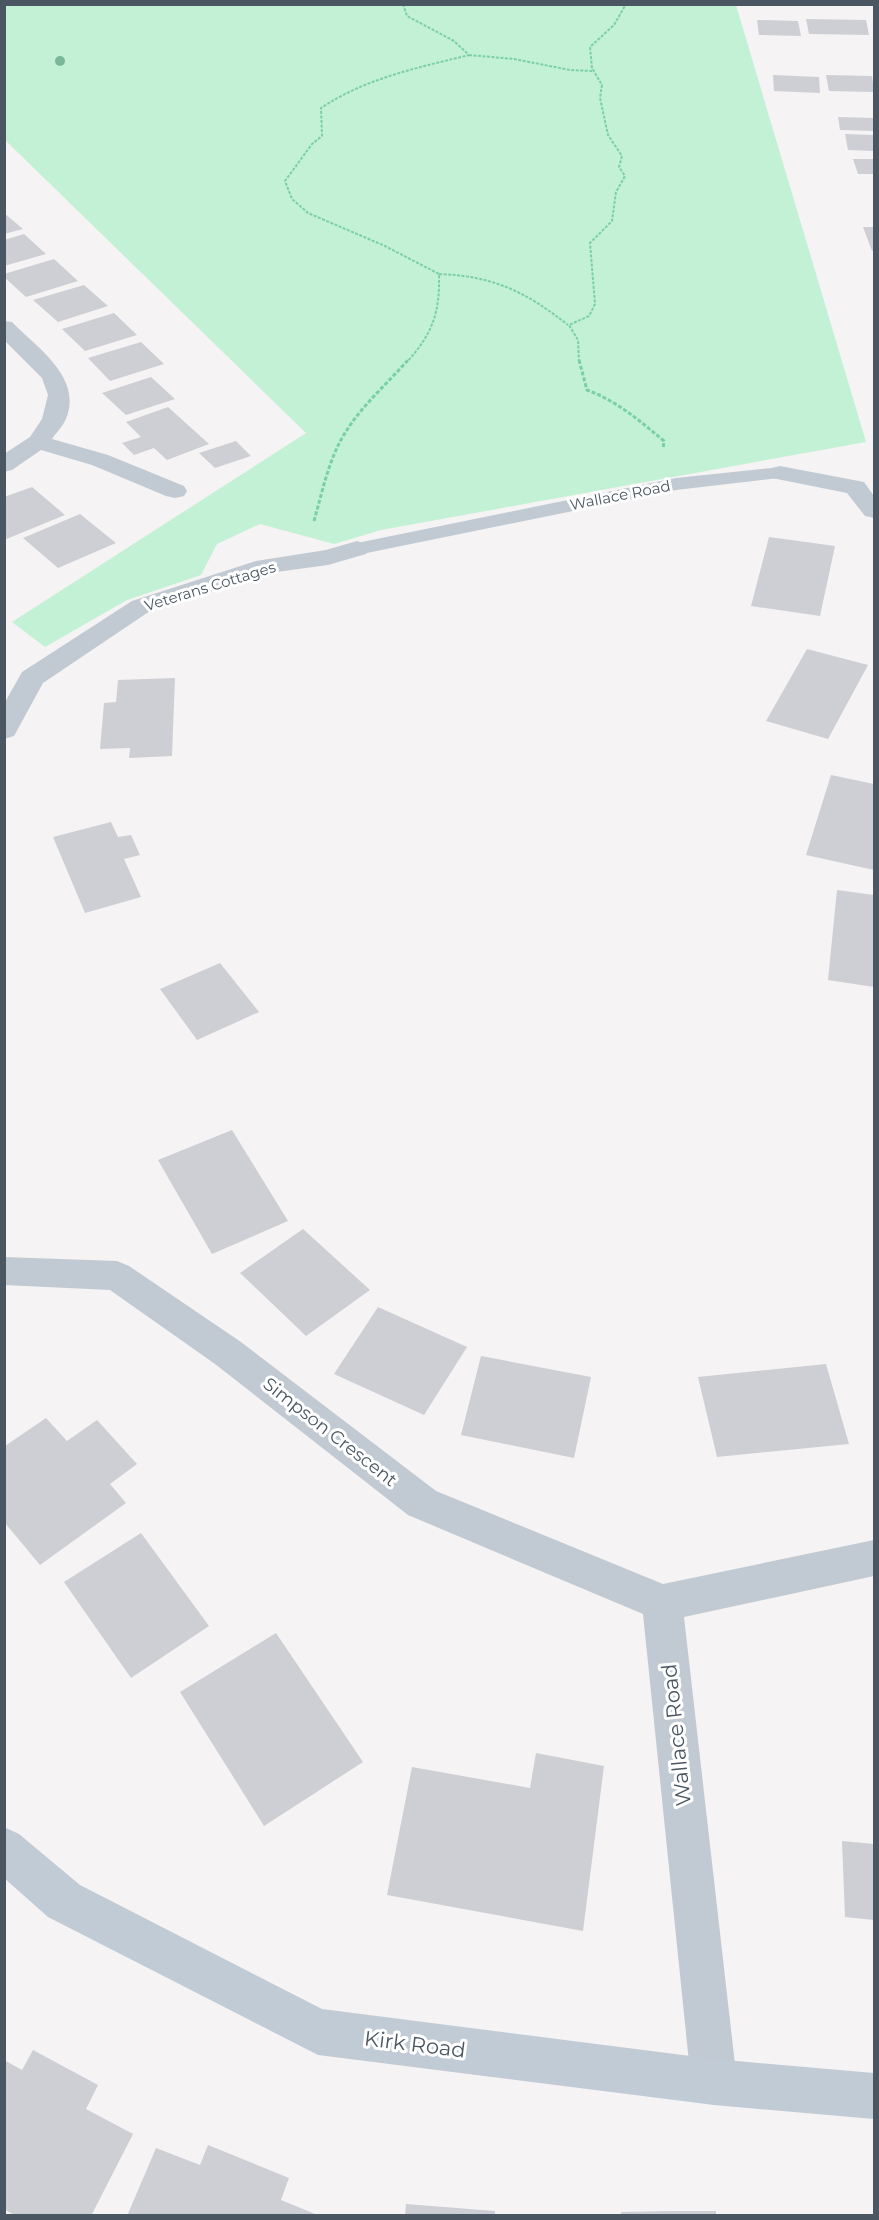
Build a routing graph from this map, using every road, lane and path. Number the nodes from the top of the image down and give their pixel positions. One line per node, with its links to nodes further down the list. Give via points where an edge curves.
1 (403, 4): 3 (path, via 407,16 454,41)
2 (627, 4): 4 (path, via 614,25 590,47)
3 (469, 55): 4 (path); 5 (path, via 392,76 336,97 321,108 322,136 285,181 292,199 308,213 386,246)
4 (592, 71): 6 (path, via 602,85 600,98 608,135 622,156 619,167 626,176 616,192 612,221 590,243 596,304 589,316)
5 (439, 274): 6 (path, via 506,285 521,296 536,300); 15 (path, via 440,303 431,326 409,360 376,393 344,435 314,522)
6 (569, 325): 11 (path, via 578,340 588,390 606,396 664,441 662,477)
7 (4, 327): 8 (street, via 53,376 59,395 54,419)
8 (38, 442): 9 (street); 12 (street, via 100,459)
9 (4, 465)
10 (780, 472): 11 (lane, Wallace Road); 13 (street, Wallace Road, via 855,487)
11 (675, 484): 14 (lane, Wallace Road)
12 (175, 491)
13 (874, 511)
14 (357, 549): 15 (street, Veterans Cottages)
15 (265, 566): 16 (street, Veterans Cottages, via 141,606 32,678)
16 (4, 729)
17 (4, 1271): 19 (street, Simpson Crescent, via 117,1276 228,1353 422,1503)
18 (874, 1558): 19 (street)
19 (662, 1604): 21 (street, Wallace Road)
20 (4, 1849): 21 (main road, Kirk Road, via 64,1901 318,2032)
21 (714, 2082): 22 (main road, Kirk Road)
22 (874, 2096)

